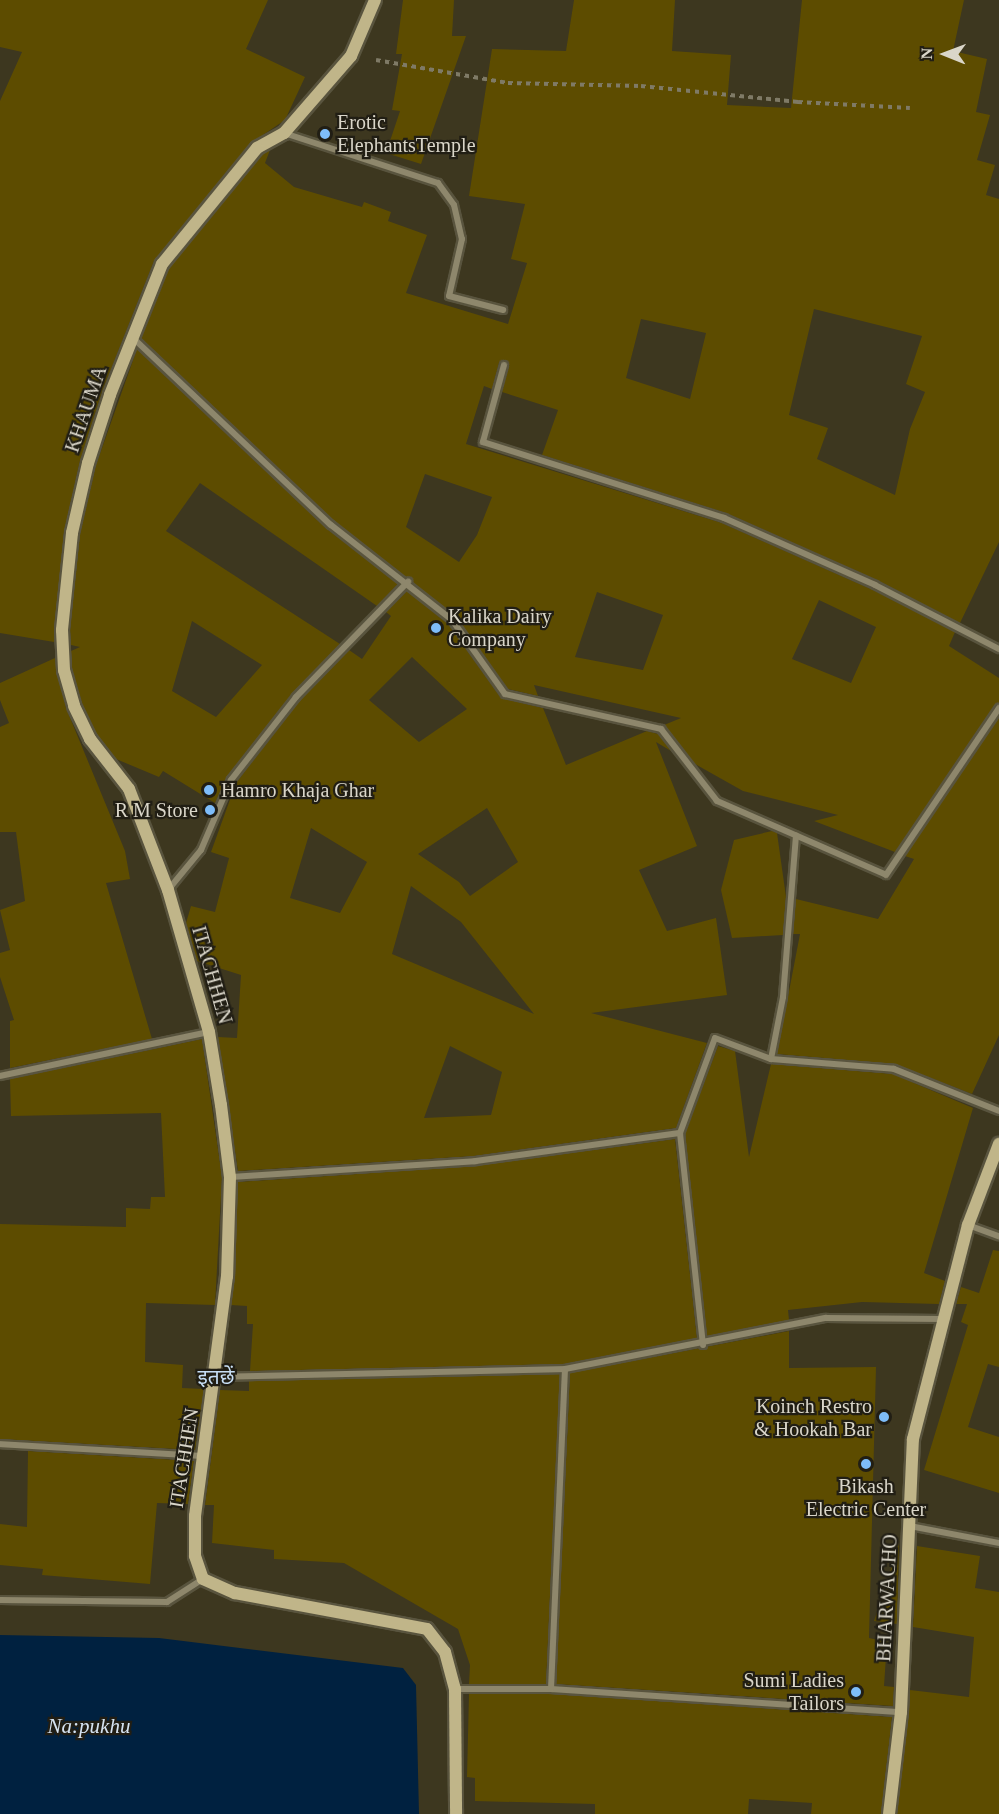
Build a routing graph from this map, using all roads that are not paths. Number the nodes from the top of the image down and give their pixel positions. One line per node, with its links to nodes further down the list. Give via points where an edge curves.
1 (375, 0): 2 (street, KHAUMA, via 351,56)
2 (284, 133): 3 (street, via 438,183 454,205 462,239 449,296); 4 (street, KHAUMA, via 257,148 162,264)
3 (503, 310)
4 (132, 338): 6 (street, via 323,518); 10 (street, KHAUMA, via 88,463 72,533 62,630 64,670 74,706 90,739 129,789)
5 (504, 365): 7 (street, via 483,442 724,518 875,585)
6 (408, 582): 9 (street, via 452,620 504,694 660,729 717,801); 10 (street, via 296,697 231,780 201,850)
7 (999, 649)
8 (999, 708): 9 (street, via 886,875)
9 (796, 836): 12 (street, via 783,997)
10 (168, 890): 11 (street, ITACHHEN)
11 (209, 1032): 13 (street); 17 (street, ITACHHEN)
12 (771, 1059): 14 (street, via 894,1069); 15 (street, via 715,1038)
13 (0, 1076)
14 (999, 1111)
15 (680, 1132): 17 (street, via 475,1161); 21 (street)
16 (999, 1144): 18 (street, BHARWACHO)
17 (230, 1177): 23 (street, ITACHHEN, via 227,1276)
18 (968, 1224): 19 (street); 20 (street, BHARWACHO)
19 (999, 1236)
20 (942, 1319): 21 (street, via 826,1318); 26 (street, BHARWACHO, via 912,1439)
21 (703, 1345): 22 (street)
22 (565, 1369): 23 (street); 31 (street)
23 (216, 1377): 25 (street, ITACHHEN)
24 (0, 1444): 25 (street)
25 (205, 1456): 28 (street, ITACHHEN, via 195,1516 195,1557)
26 (910, 1526): 27 (street); 32 (street, BHARWACHO)
27 (999, 1543)
28 (203, 1579): 29 (street, via 166,1602); 30 (street, via 235,1593 427,1629 445,1652)
29 (0, 1600)
30 (455, 1689): 31 (street); 33 (street)
31 (551, 1689): 32 (street)
32 (901, 1712): 34 (street, BHARWACHO)
33 (456, 1814)
34 (889, 1814)

